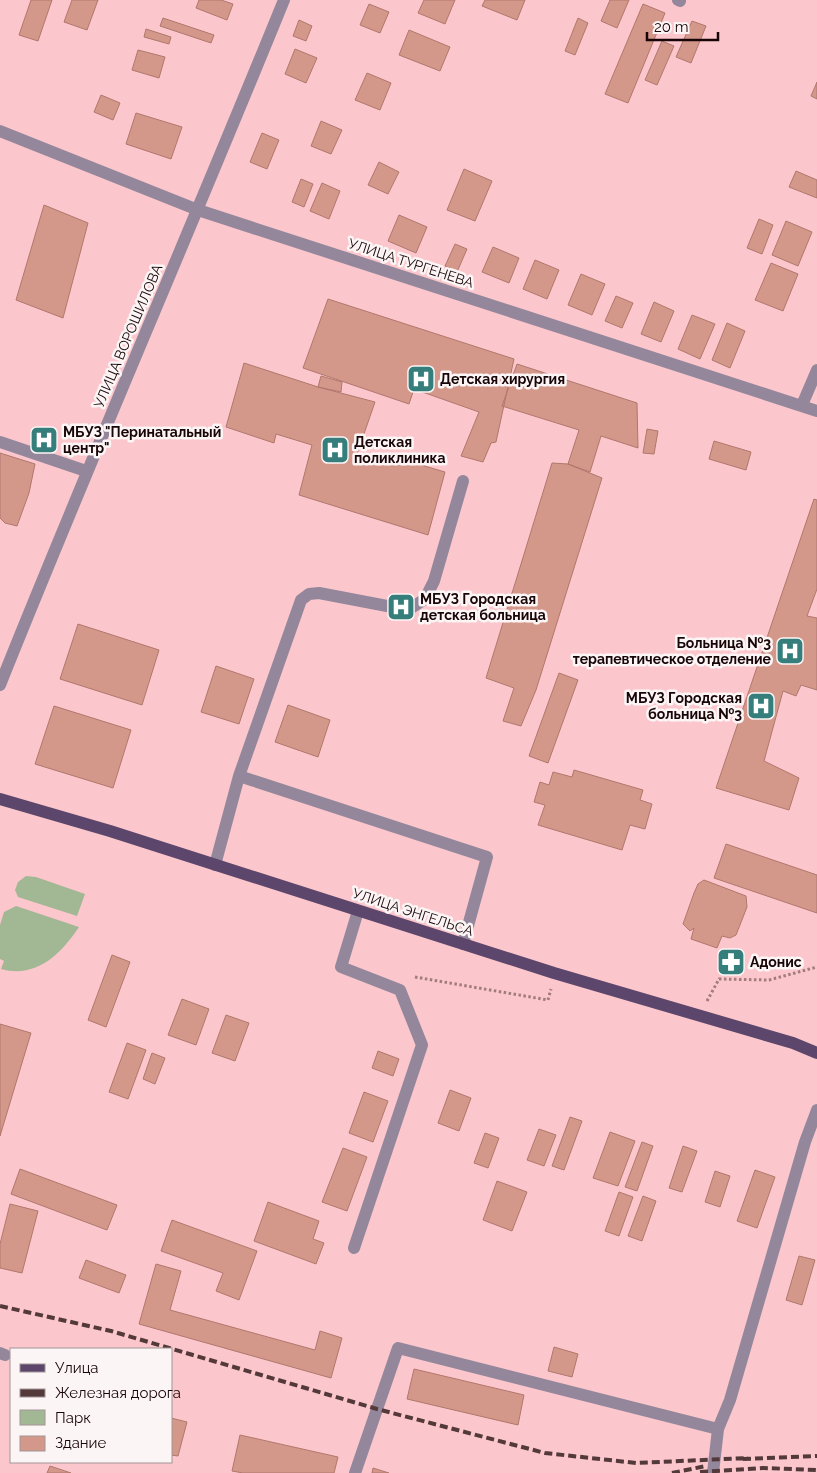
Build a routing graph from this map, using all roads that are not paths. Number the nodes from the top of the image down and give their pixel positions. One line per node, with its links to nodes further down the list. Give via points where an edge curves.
1 (284, 0): 3 (street, УЛИЦА ВОРОШИЛОВА)
2 (0, 131): 3 (street, УЛИЦА ТУРГЕНЕВА)
3 (198, 210): 5 (street, УЛИЦА ТУРГЕНЕВА); 8 (street, УЛИЦА ВОРОШИЛОВА)
4 (817, 370): 5 (street)
5 (802, 405): 6 (street, УЛИЦА ТУРГЕНЕВА)
6 (817, 411)
7 (0, 442): 8 (street)
8 (86, 471): 10 (street, УЛИЦА ВОРОШИЛОВА)
9 (463, 481): 11 (street, via 434,581 425,600 408,610 320,593 309,594 301,600)
10 (0, 685)
11 (240, 776): 13 (street); 15 (street, via 487,857)
12 (0, 799): 13 (main road, УЛИЦА ЭНГЕЛЬСА)
13 (215, 865): 14 (main road, УЛИЦА ЭНГЕЛЬСА)
14 (358, 910): 15 (main road, УЛИЦА ЭНГЕЛЬСА); 18 (street, via 341,967 400,990 422,1044)
15 (464, 944): 16 (main road, УЛИЦА ЭНГЕЛЬСА)
16 (817, 1053)
17 (817, 1110): 19 (street, via 730,1400)
18 (354, 1248)
19 (718, 1429): 20 (street, via 398,1348); 21 (street)
20 (355, 1473)
21 (712, 1473)

